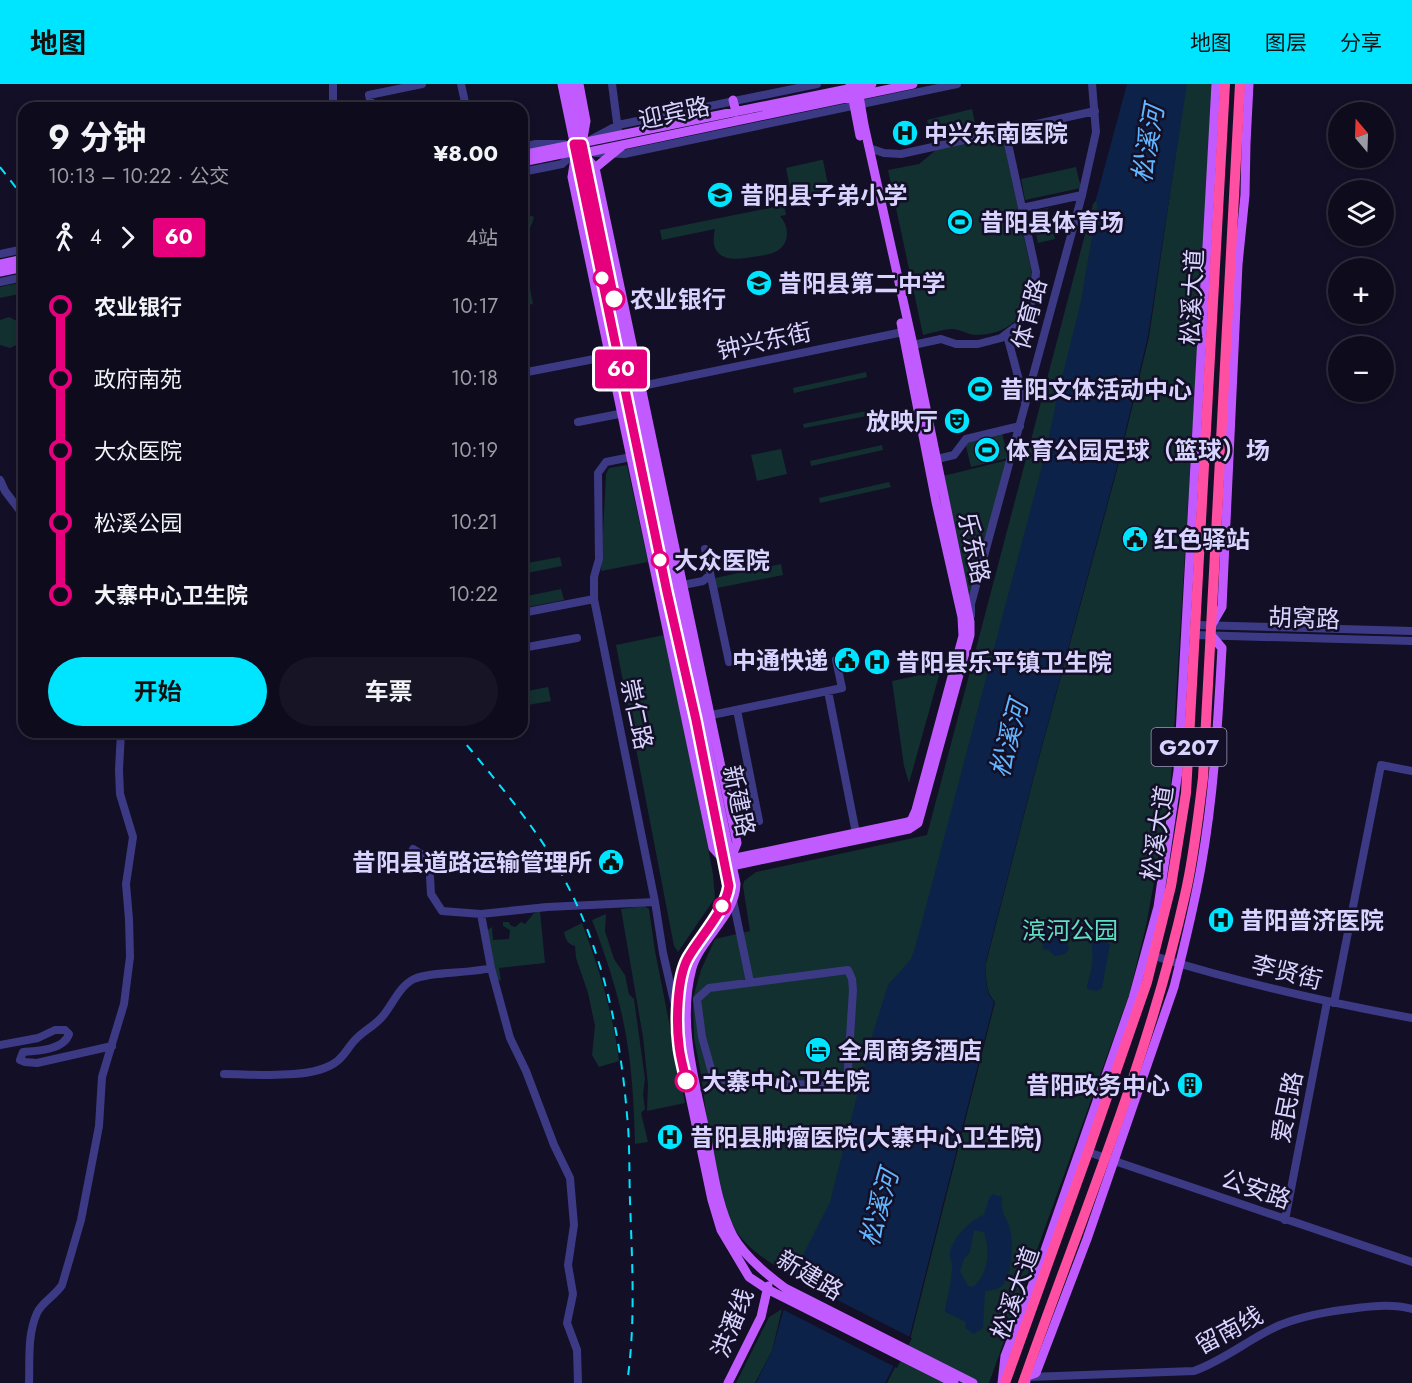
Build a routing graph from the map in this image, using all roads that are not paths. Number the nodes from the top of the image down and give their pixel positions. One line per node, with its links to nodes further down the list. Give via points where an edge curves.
1 (333, 84): 20 (street)
2 (422, 84): 21 (street, via 369,95)
3 (461, 84): 22 (street)
4 (555, 84): 29 (main road, via 565,125)
5 (562, 84): 29 (main road, 新建路)
6 (570, 84): 29 (main road, 新建路)
7 (579, 84): 29 (main road, via 586,121)
8 (612, 84): 25 (street)
9 (817, 84): 19 (street)
10 (872, 84): 18 (main road, 迎宾路)
11 (913, 84): 18 (main road, 迎宾路)
12 (957, 84): 18 (street)
13 (1092, 84): 23 (street, 体育路)
14 (1216, 84): 58 (main road)
15 (1225, 84): 58 (highway, 松溪大道 / G207)
16 (1240, 84): 69 (highway, 松溪大道 / G207)
17 (1250, 84): 69 (main road, via 1222,607)
18 (855, 93): 24 (main road, 迎宾路); 24 (street); 30 (main road, 乐东路); 47 (main road, 乐东路)
19 (733, 100): 24 (main road); 25 (street)
20 (333, 102)
21 (371, 102)
22 (465, 102)
23 (1095, 111): 26 (street); 37 (street, 体育路, via 1096,132)
24 (736, 121): 27 (main road, 迎宾路); 32 (street, via 624,154)
25 (618, 125): 27 (street); 29 (street)
26 (1005, 130): 30 (street, via 901,154); 38 (street)
27 (622, 140): 29 (main road, 迎宾路); 32 (main road)
28 (528, 146): 29 (street)
29 (579, 148): 31 (main road); 32 (street); 34 (main road); 35 (main road); 50 (main road, 新建路); 52 (main road, 新建路)
30 (869, 148): 49 (main road, 乐东路)
31 (528, 154)
32 (612, 154): 35 (main road)
33 (528, 162): 34 (main road)
34 (542, 163): 36 (street)
35 (595, 168): 52 (main road)
36 (528, 169)
37 (1082, 195): 38 (street); 53 (street, 体育路)
38 (1022, 208): 48 (street, via 1036,272 1034,298)
39 (18, 250): 40 (street)
40 (0, 254)
41 (18, 261): 42 (main road)
42 (0, 264)
43 (18, 268): 44 (main road)
44 (0, 272)
45 (18, 278): 46 (street)
46 (0, 282)
47 (903, 332): 52 (street, 钟兴东街); 82 (main road, 乐东路, via 963,636 912,819)
48 (1007, 335): 49 (street, via 978,344 941,339); 53 (street)
49 (913, 345): 59 (main road, 乐东路)
50 (613, 353): 51 (street); 54 (main road, 新建路)
51 (528, 370)
52 (637, 388): 57 (main road, 新建路); 64 (main road)
53 (1025, 404): 56 (street, 体育路)
54 (625, 410): 55 (street); 57 (main road, 新建路)
55 (578, 422)
56 (1020, 426): 59 (street, via 966,438 954,455); 67 (street, 体育路, via 971,604)
57 (639, 456): 64 (main road, 新建路); 65 (street, 崇仁路, via 606,462 598,473 599,558); 84 (main road, 新建路)
58 (1201, 457): 68 (highway, 松溪大道 / G207); 114 (main road, via 1178,771 1158,907 1133,998 1005,1356)
59 (937, 459): 67 (main road, 乐东路)
60 (0, 480): 61 (street)
61 (18, 508)
62 (705, 549): 63 (street)
63 (710, 575): 64 (street, via 703,581); 75 (street)
64 (678, 586): 78 (main road, 新建路)
65 (594, 599): 66 (street); 86 (street, 崇仁路)
66 (528, 612)
67 (970, 622): 84 (main road, 乐东路, via 970,635 918,823 909,829)
68 (1195, 630): 69 (street, 胡窝路); 88 (highway, 松溪大道 / G207, via 1186,793 1171,886)
69 (1211, 631): 70 (street, 胡窝路); 72 (street, 胡窝路); 89 (highway, 松溪大道 / G207, via 1203,778 1185,894); 90 (main road, via 1222,648 1217,736 1201,868)
70 (1412, 631)
71 (577, 638): 73 (street)
72 (1412, 641)
73 (528, 647)
74 (836, 660): 76 (street, via 842,688)
75 (729, 662)
76 (828, 691): 77 (street); 82 (street)
77 (737, 710): 78 (street); 81 (street)
78 (706, 716): 84 (main road, 新建路)
79 (121, 738): 97 (street, via 120,794 133,837 126,884 130,957 124,1004)
80 (1412, 771): 93 (street, 爱民路, via 1381,765)
81 (759, 821)
82 (856, 833): 84 (main road, 乐东路)
83 (413, 849): 87 (street, via 429,859 431,894 442,911)
84 (728, 863): 85 (main road, 新建路, via 736,884); 94 (main road, 新建路, via 724,902 686,961)
85 (734, 900): 92 (street); 103 (main road, 新建路, via 693,965 687,999 688,1043 718,1197 729,1227 745,1252)
86 (655, 902): 87 (street); 94 (street, 崇仁路)
87 (481, 914): 91 (street)
88 (1154, 956): 89 (street, 李贤街); 99 (highway, 松溪大道 / G207)
89 (1168, 960): 90 (street, 李贤街); 100 (highway, 松溪大道 / G207)
90 (1180, 964): 93 (street, 李贤街); 100 (main road)
91 (491, 968): 98 (street, via 412,980 337,1062 321,1070 303,1074); 110 (street, via 510,1038 570,1178 574,1225 568,1265 573,1294 567,1323 577,1350)
92 (750, 982): 92 (street, via 709,988 697,999 702,1037 715,1079 847,1084 853,990 848,970)
93 (1331, 1003): 95 (street, 李贤街); 101 (street, 爱民路)
94 (678, 1016): 104 (main road, 新建路, via 679,1044 721,1230 749,1277)
95 (1412, 1018)
96 (0, 1045): 97 (street, via 65,1030 69,1034 67,1039 57,1046 23,1052 20,1060 37,1063)
97 (112, 1046): 109 (street, via 102,1077 99,1126 81,1220 62,1285 37,1313 28,1344)
98 (224, 1074)
99 (1088, 1152): 100 (street, 公安路); 114 (highway, 松溪大道 / G207)
100 (1109, 1160): 101 (street, 公安路); 108 (highway, 松溪大道 / G207)
101 (1285, 1220): 102 (street, 公安路)
102 (1412, 1262)
103 (771, 1278): 104 (main road, 洪潘线); 105 (main road, 新建路)
104 (767, 1289): 105 (main road, 新建路); 111 (main road, 洪潘线, via 761,1317)
105 (783, 1292): 107 (main road, 新建路)
106 (1412, 1309): 108 (street, 留南线, via 1396,1304 1305,1316 1278,1326 1194,1371)
107 (921, 1361): 112 (main road, 新建路); 113 (main road, 新建路)
108 (1025, 1381)
109 (29, 1383)
110 (578, 1383)
111 (728, 1383)
112 (954, 1383)
113 (973, 1383)
114 (1003, 1383)

